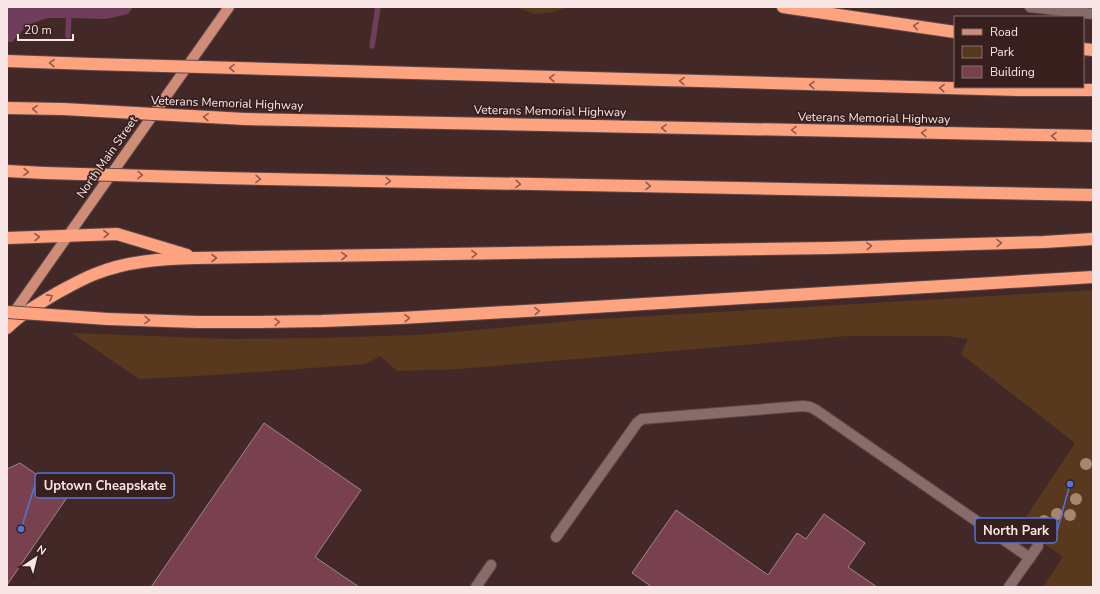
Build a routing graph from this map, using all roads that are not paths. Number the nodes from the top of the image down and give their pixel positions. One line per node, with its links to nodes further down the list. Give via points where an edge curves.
1 (229, 7): 13 (main road, North Main Street)
2 (783, 7): 6 (highway, one-way to 2)
3 (1030, 7): 4 (street)
4 (1081, 10): 5 (street)
5 (1093, 14)
6 (954, 32)
7 (7, 61): 8 (highway, one-way to 7, bridge)
8 (1093, 90)
9 (7, 108): 10 (highway, Veterans Memorial Highway, one-way to 9, bridge, via 245,119)
10 (1093, 136)
11 (7, 171): 12 (highway, one-way to 12, bridge, via 219,178)
12 (1093, 194)
13 (67, 235): 14 (highway, one-way to 13); 16 (highway, one-way to 16, via 117,234); 19 (main road, North Main Street)
14 (7, 238)
15 (1093, 238): 16 (highway, one-way to 15, via 830,248 1044,242)
16 (195, 258): 20 (highway, one-way to 16, via 44,300 96,273 161,259)
17 (1093, 277): 18 (highway, one-way to 17, bridge, via 197,322 322,321)
18 (7, 312)
19 (7, 321)
20 (7, 328)
21 (556, 537): 23 (street, via 642,419 803,406 816,410)
22 (1038, 546): 23 (street)
23 (1030, 558): 25 (street)
24 (491, 565): 26 (street)
25 (1012, 586)
26 (476, 587)

